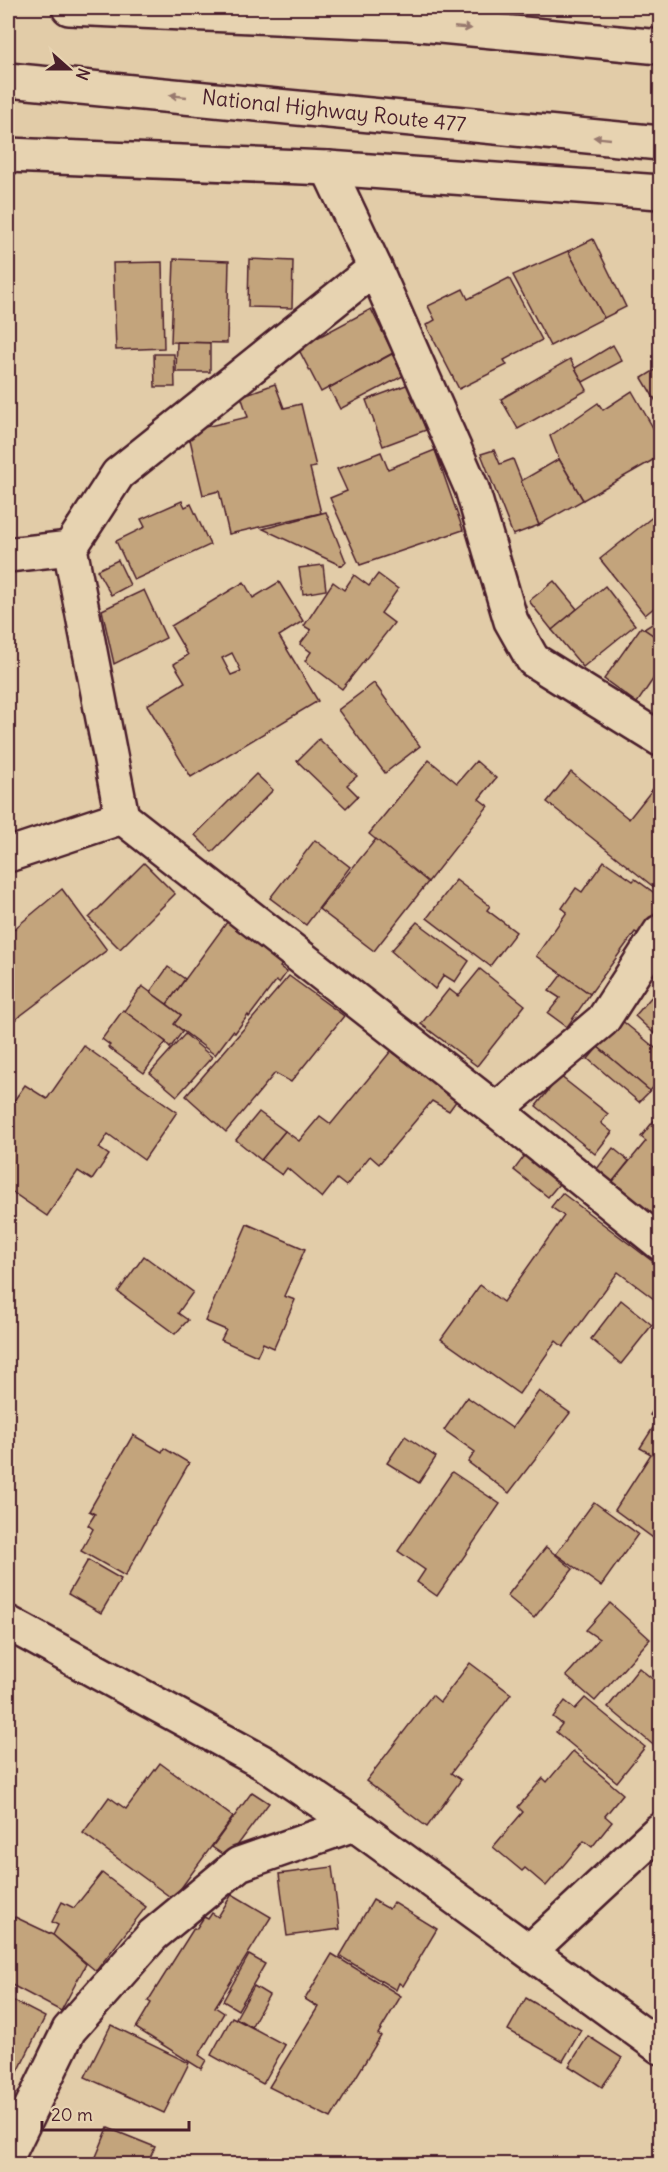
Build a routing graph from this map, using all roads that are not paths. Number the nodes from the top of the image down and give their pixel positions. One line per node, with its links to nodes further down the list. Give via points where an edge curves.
1 (69, 8): 2 (main road, one-way to 2, via 409,23)
2 (660, 47)
3 (8, 80): 4 (main road, National Highway Route 477, one-way to 3)
4 (660, 143)
5 (8, 155): 6 (main road)
6 (328, 168): 7 (main road); 8 (main road)
7 (660, 192)
8 (375, 268): 9 (main road, via 118,474); 11 (main road, via 472,489 511,621 533,660)
9 (70, 548): 10 (main road); 12 (main road)
10 (8, 555)
11 (660, 739)
12 (122, 817): 13 (main road); 15 (main road)
13 (8, 855)
14 (660, 932): 15 (main road, via 603,1020)
15 (496, 1110): 16 (main road)
16 (660, 1243)
17 (8, 1623): 18 (main road, via 264,1763)
18 (354, 1824): 20 (main road); 22 (main road, via 239,1864 153,1935 69,2030)
19 (660, 1830): 20 (main road)
20 (530, 1951): 21 (main road)
21 (660, 2047)
22 (9, 2150)

